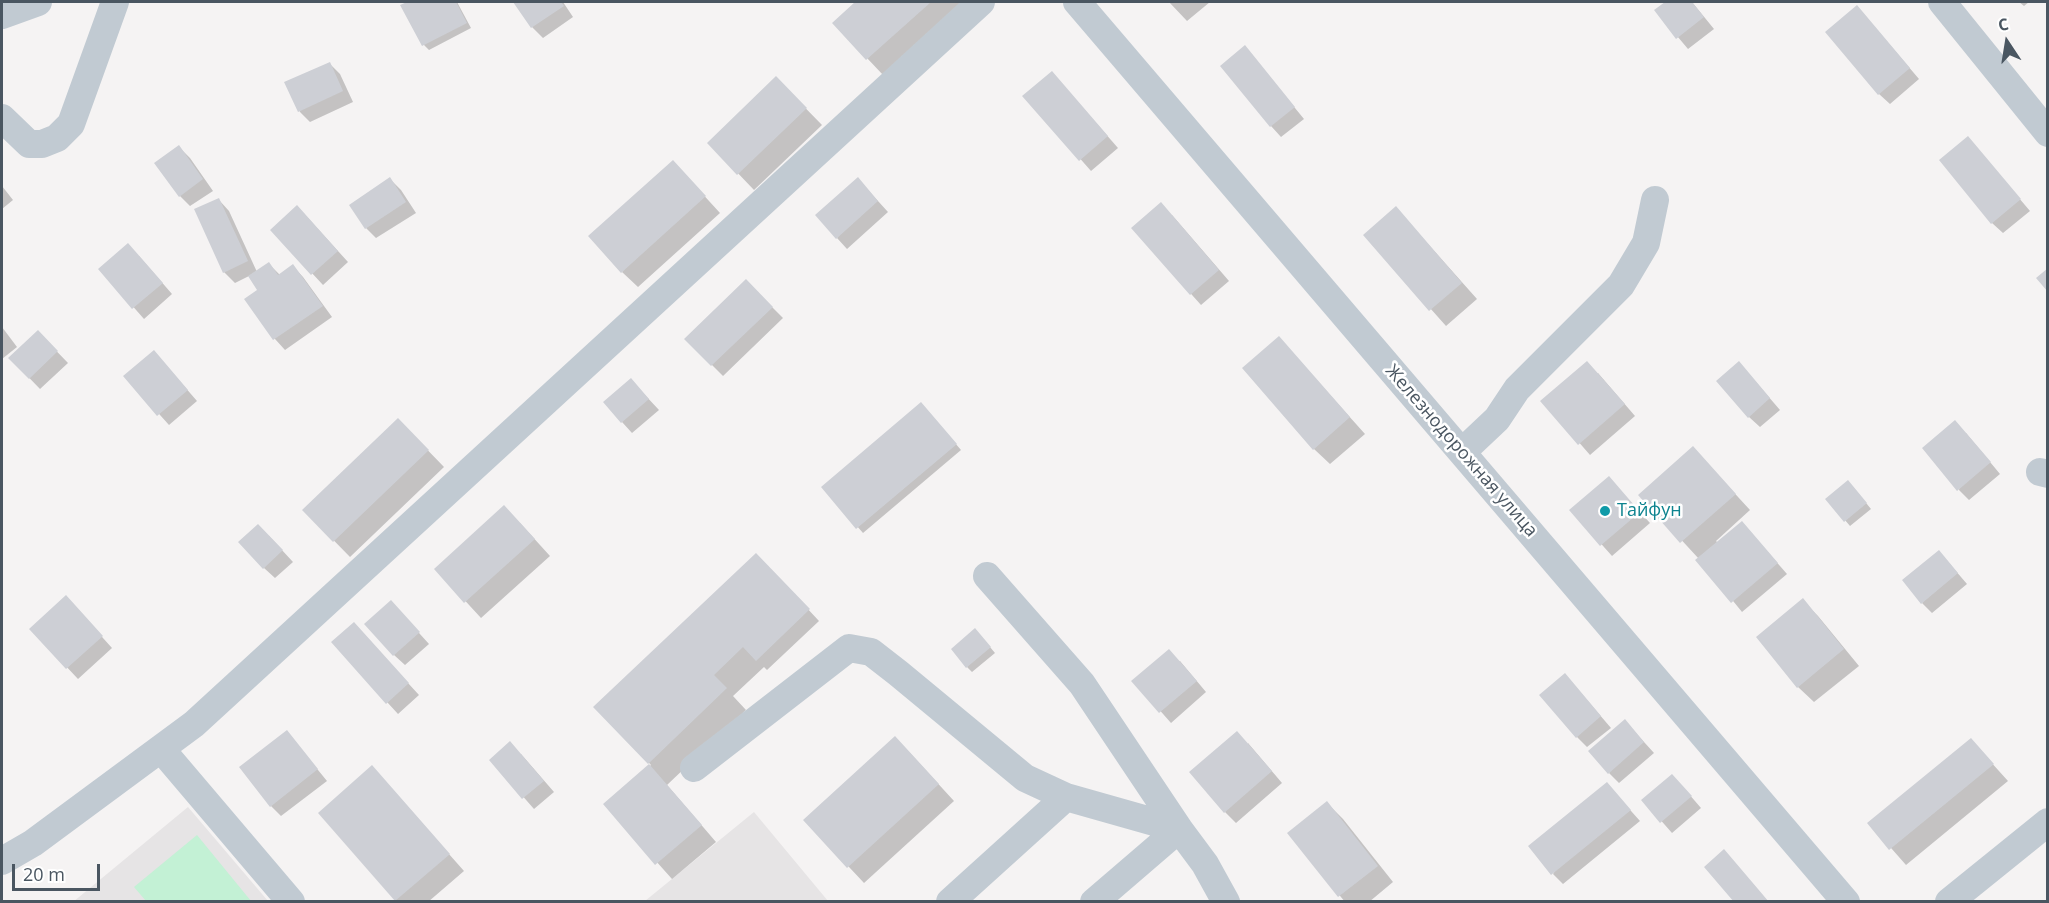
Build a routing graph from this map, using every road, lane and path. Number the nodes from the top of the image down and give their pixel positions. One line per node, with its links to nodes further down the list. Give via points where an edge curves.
1 (38, 2): 6 (street)
2 (115, 2): 7 (street, via 70,124 57,138 29,144)
3 (981, 2): 12 (street, via 194,724)
4 (1077, 2): 10 (street, Железнодорожная улица)
5 (1942, 2): 8 (street)
6 (2, 15)
7 (2, 118)
8 (2048, 133)
9 (1655, 200): 10 (street, via 1646,243 1621,285 1517,389 1497,419)
10 (1462, 452): 22 (street, Железнодорожная улица)
11 (987, 576): 16 (street, via 1082,684)
12 (161, 749): 17 (street, via 33,843); 18 (street)
13 (694, 768): 14 (street, via 849,648 871,652 1025,778)
14 (1066, 797): 16 (street); 19 (street)
15 (2048, 822): 23 (street)
16 (1179, 829): 20 (street); 21 (street)
17 (2, 861)
18 (291, 902)
19 (950, 902)
20 (1094, 902)
21 (1226, 902)
22 (1846, 902)
23 (1949, 902)

